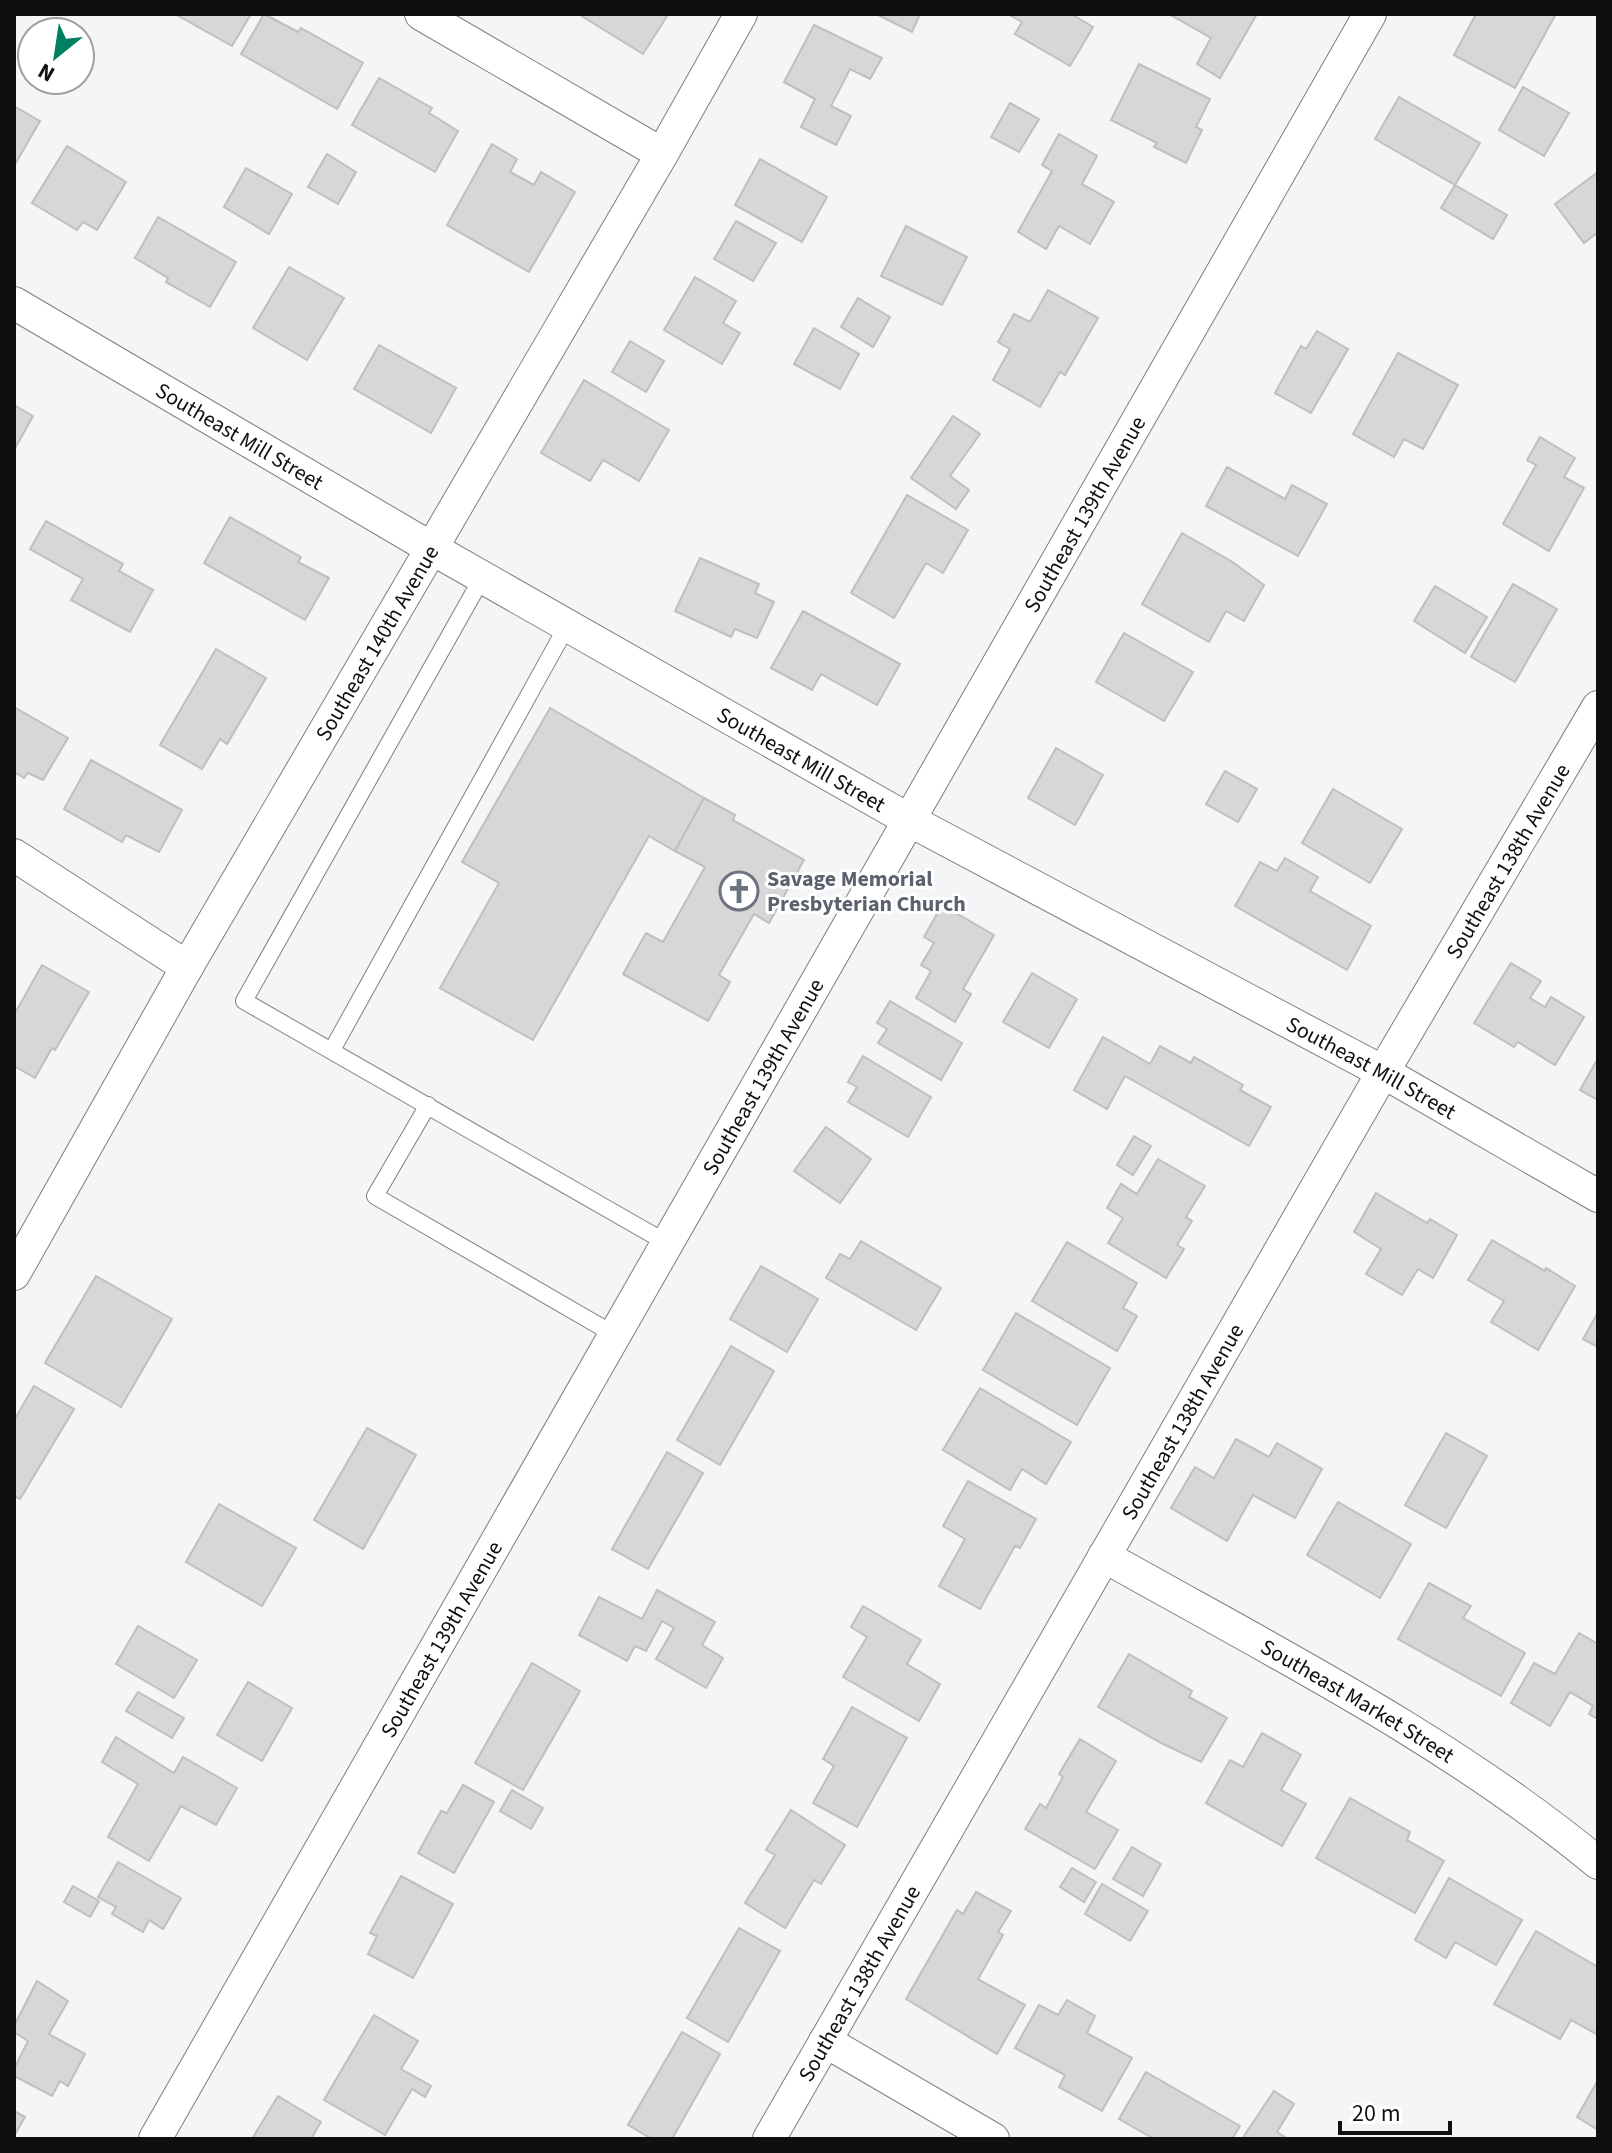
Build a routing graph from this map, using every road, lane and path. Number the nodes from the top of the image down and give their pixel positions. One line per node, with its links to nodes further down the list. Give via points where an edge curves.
1 (421, 14): 4 (street)
2 (741, 14): 4 (street, Southeast 140th Avenue)
3 (1370, 14): 10 (street, Southeast 139th Avenue)
4 (662, 154): 6 (street, Southeast 140th Avenue)
5 (14, 303): 6 (street, Southeast Mill Street)
6 (431, 548): 7 (street, Southeast Mill Street); 12 (street, Southeast 140th Avenue)
7 (482, 578): 8 (street, Southeast Mill Street); 13 (lane, via 244,1001)
8 (567, 626): 10 (street, Southeast Mill Street); 13 (lane)
9 (1598, 707): 14 (street, Southeast 138th Avenue)
10 (909, 820): 14 (street, Southeast Mill Street); 17 (street, Southeast 139th Avenue)
11 (14, 855): 12 (street)
12 (187, 967): 18 (street, Southeast 140th Avenue)
13 (332, 1050): 15 (lane)
14 (1383, 1072): 16 (street, Southeast Mill Street); 20 (street, Southeast 138th Avenue)
15 (428, 1105): 17 (lane); 19 (lane, via 375,1196)
16 (1598, 1196)
17 (667, 1243): 19 (street, Southeast 139th Avenue)
18 (14, 1274)
19 (615, 1335): 23 (street, Southeast 139th Avenue)
20 (1104, 1556): 21 (street, Southeast Market Street, via 1404,1726); 22 (street, Southeast 138th Avenue)
21 (1598, 1863)
22 (825, 2041): 24 (street, Southeast 138th Avenue); 25 (street)
23 (155, 2139)
24 (769, 2139)
25 (993, 2139)

